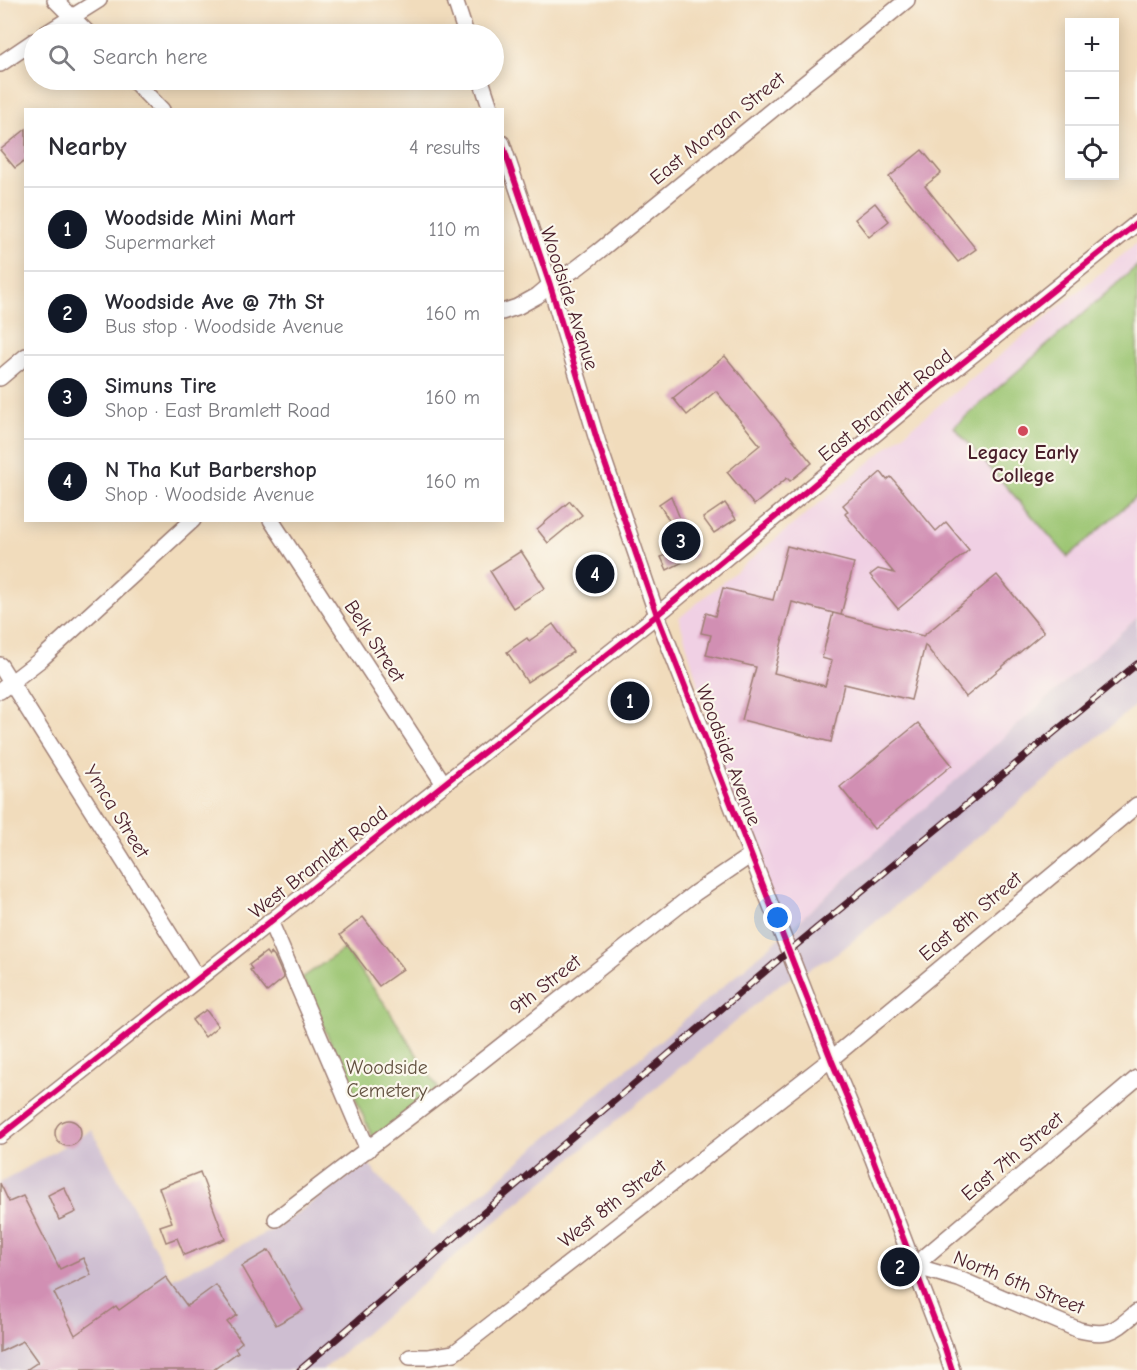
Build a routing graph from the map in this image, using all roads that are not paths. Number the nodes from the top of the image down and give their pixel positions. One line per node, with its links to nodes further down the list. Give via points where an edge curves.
1 (55, 0): 5 (street)
2 (99, 0): 5 (street)
3 (455, 0): 8 (street)
4 (907, 0): 17 (street, East Morgan Street, via 599,251)
5 (72, 17): 6 (street); 7 (street)
6 (61, 24)
7 (79, 24)
8 (463, 24)
9 (24, 48): 10 (street)
10 (0, 64)
11 (143, 90): 13 (street)
12 (484, 90): 14 (street)
13 (160, 108)
14 (490, 108)
15 (504, 149): 17 (street, Woodside Avenue)
16 (1137, 223): 23 (street, East Bramlett Road)
17 (550, 285): 18 (street, East Morgan Street, via 537,296); 23 (street, Woodside Avenue, via 598,443)
18 (504, 311)
19 (24, 358): 20 (street)
20 (0, 378)
21 (191, 522): 25 (street, via 40,660)
22 (273, 522): 26 (street, Belk Street)
23 (657, 615): 26 (street, West Bramlett Road); 28 (street, Woodside Avenue)
24 (0, 665): 25 (street, Ymca Street)
25 (5, 687): 30 (street, Ymca Street)
26 (444, 784): 29 (street, West Bramlett Road)
27 (1137, 805): 31 (street, East 8th Street)
28 (751, 855): 31 (street, Woodside Avenue); 34 (street, 9th Street, via 694,893)
29 (270, 921): 30 (street, West Bramlett Road); 34 (street)
30 (198, 979): 33 (street, West Bramlett Road)
31 (831, 1059): 36 (street, Woodside Avenue); 38 (street, West 8th Street, via 454,1353)
32 (1137, 1078): 36 (street, East 7th Street)
33 (1, 1134)
34 (368, 1150): 35 (street, 9th Street)
35 (276, 1219)
36 (914, 1266): 37 (street, North 6th Street, via 959,1279 1096,1334 1111,1332); 39 (street, Woodside Avenue)
37 (1137, 1312)
38 (410, 1357)
39 (952, 1370)

